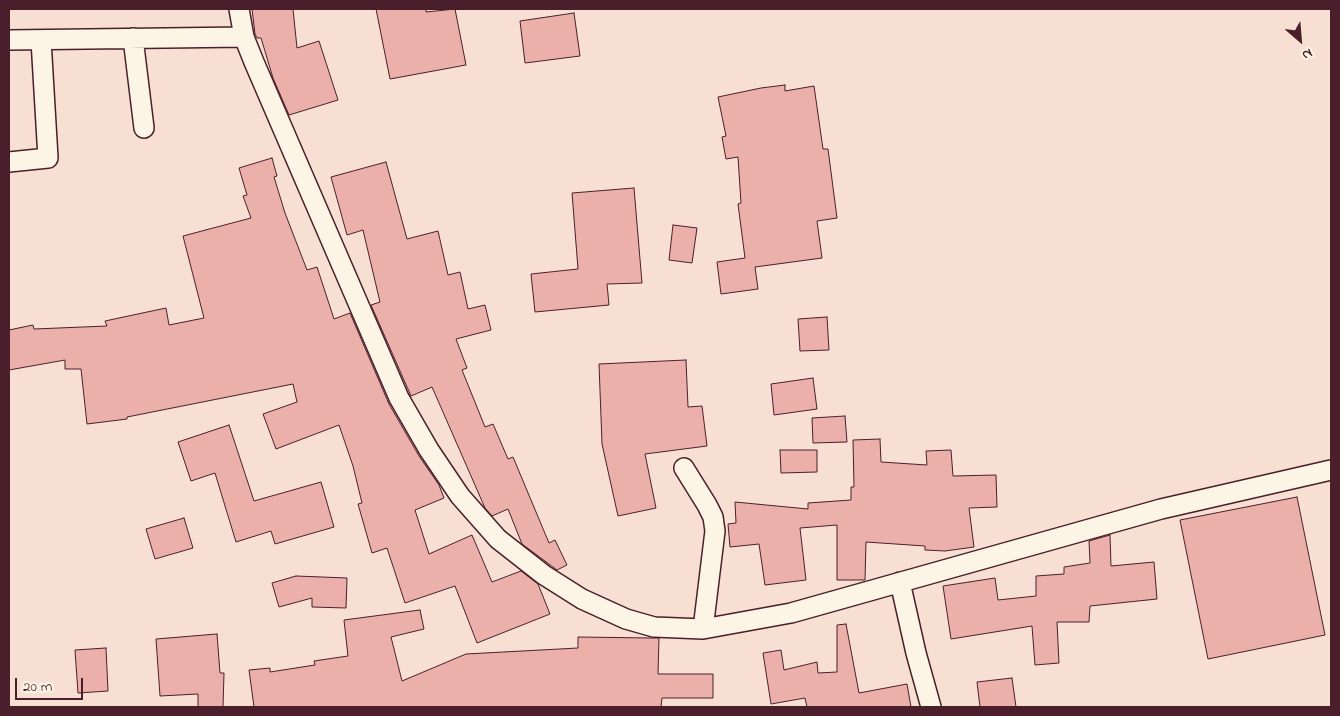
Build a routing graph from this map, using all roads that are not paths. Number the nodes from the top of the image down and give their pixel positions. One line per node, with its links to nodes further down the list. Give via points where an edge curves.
1 (239, 9): 2 (street)
2 (244, 36): 3 (street); 11 (street, via 399,398 428,450 460,496 498,539 544,575 582,599 626,619 654,626)
3 (133, 38): 5 (street); 6 (street)
4 (9, 40): 5 (street)
5 (41, 40): 7 (street, via 48,158)
6 (144, 128)
7 (9, 162)
8 (684, 468): 11 (street, via 707,505 716,531)
9 (1331, 470): 10 (street, via 1161,509)
10 (900, 582): 11 (street, via 791,613); 12 (street)
11 (703, 629)
12 (931, 707)

